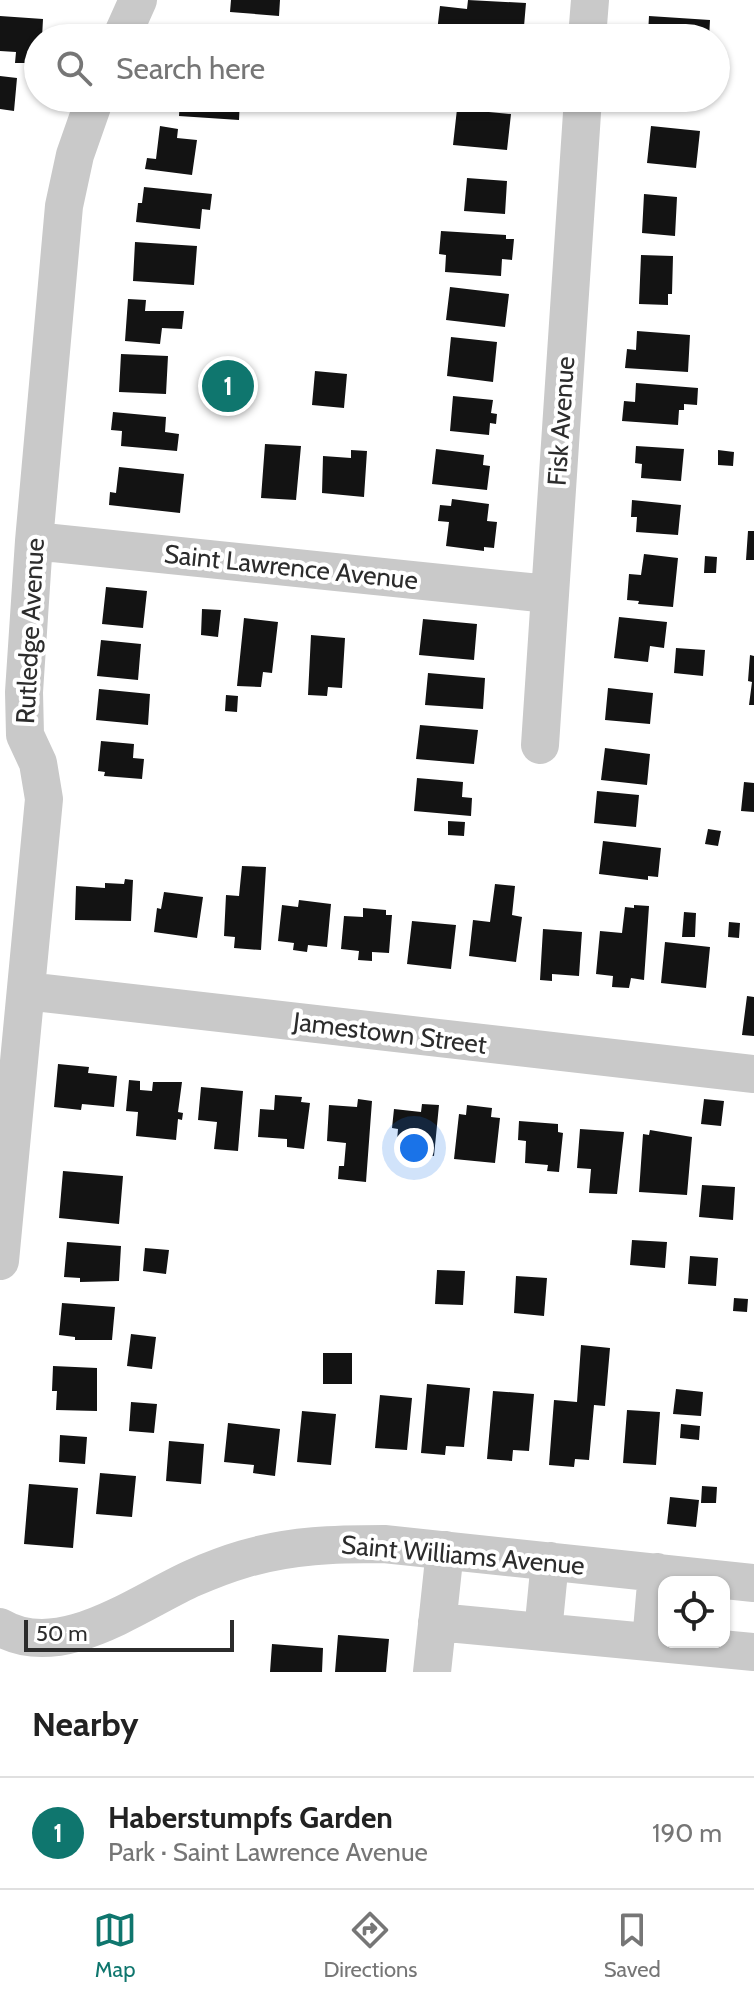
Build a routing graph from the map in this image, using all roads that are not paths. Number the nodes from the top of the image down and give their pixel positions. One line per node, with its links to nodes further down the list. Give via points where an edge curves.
1 (138, 0): 3 (street)
2 (590, 0): 4 (street)
3 (127, 24)
4 (588, 24)
5 (90, 112): 7 (street, Rutledge Avenue, via 64,206)
6 (582, 112): 8 (street, Fisk Avenue)
7 (34, 541): 8 (street, Saint Lawrence Avenue); 9 (street, Rutledge Avenue, via 24,692)
8 (549, 594): 10 (street, Fisk Avenue)
9 (12, 734): 11 (street, Rutledge Avenue, via 38,763 44,799)
10 (540, 745)
11 (26, 991): 12 (street, Jamestown Street); 13 (street, Rutledge Avenue)
12 (754, 1074)
13 (0, 1261)
14 (445, 1550): 15 (street, Saint Williams Avenue); 18 (street); 19 (street, Saint Williams Avenue, via 384,1544 299,1546 194,1577 77,1633 40,1637 15,1635)
15 (550, 1561): 16 (street, Saint Williams Avenue); 20 (street)
16 (657, 1572): 17 (street, Saint Williams Avenue); 21 (street)
17 (735, 1589)
18 (437, 1622): 20 (street); 23 (street)
19 (0, 1627)
20 (543, 1632): 21 (street)
21 (651, 1642): 22 (street)
22 (731, 1647)
23 (432, 1672)

